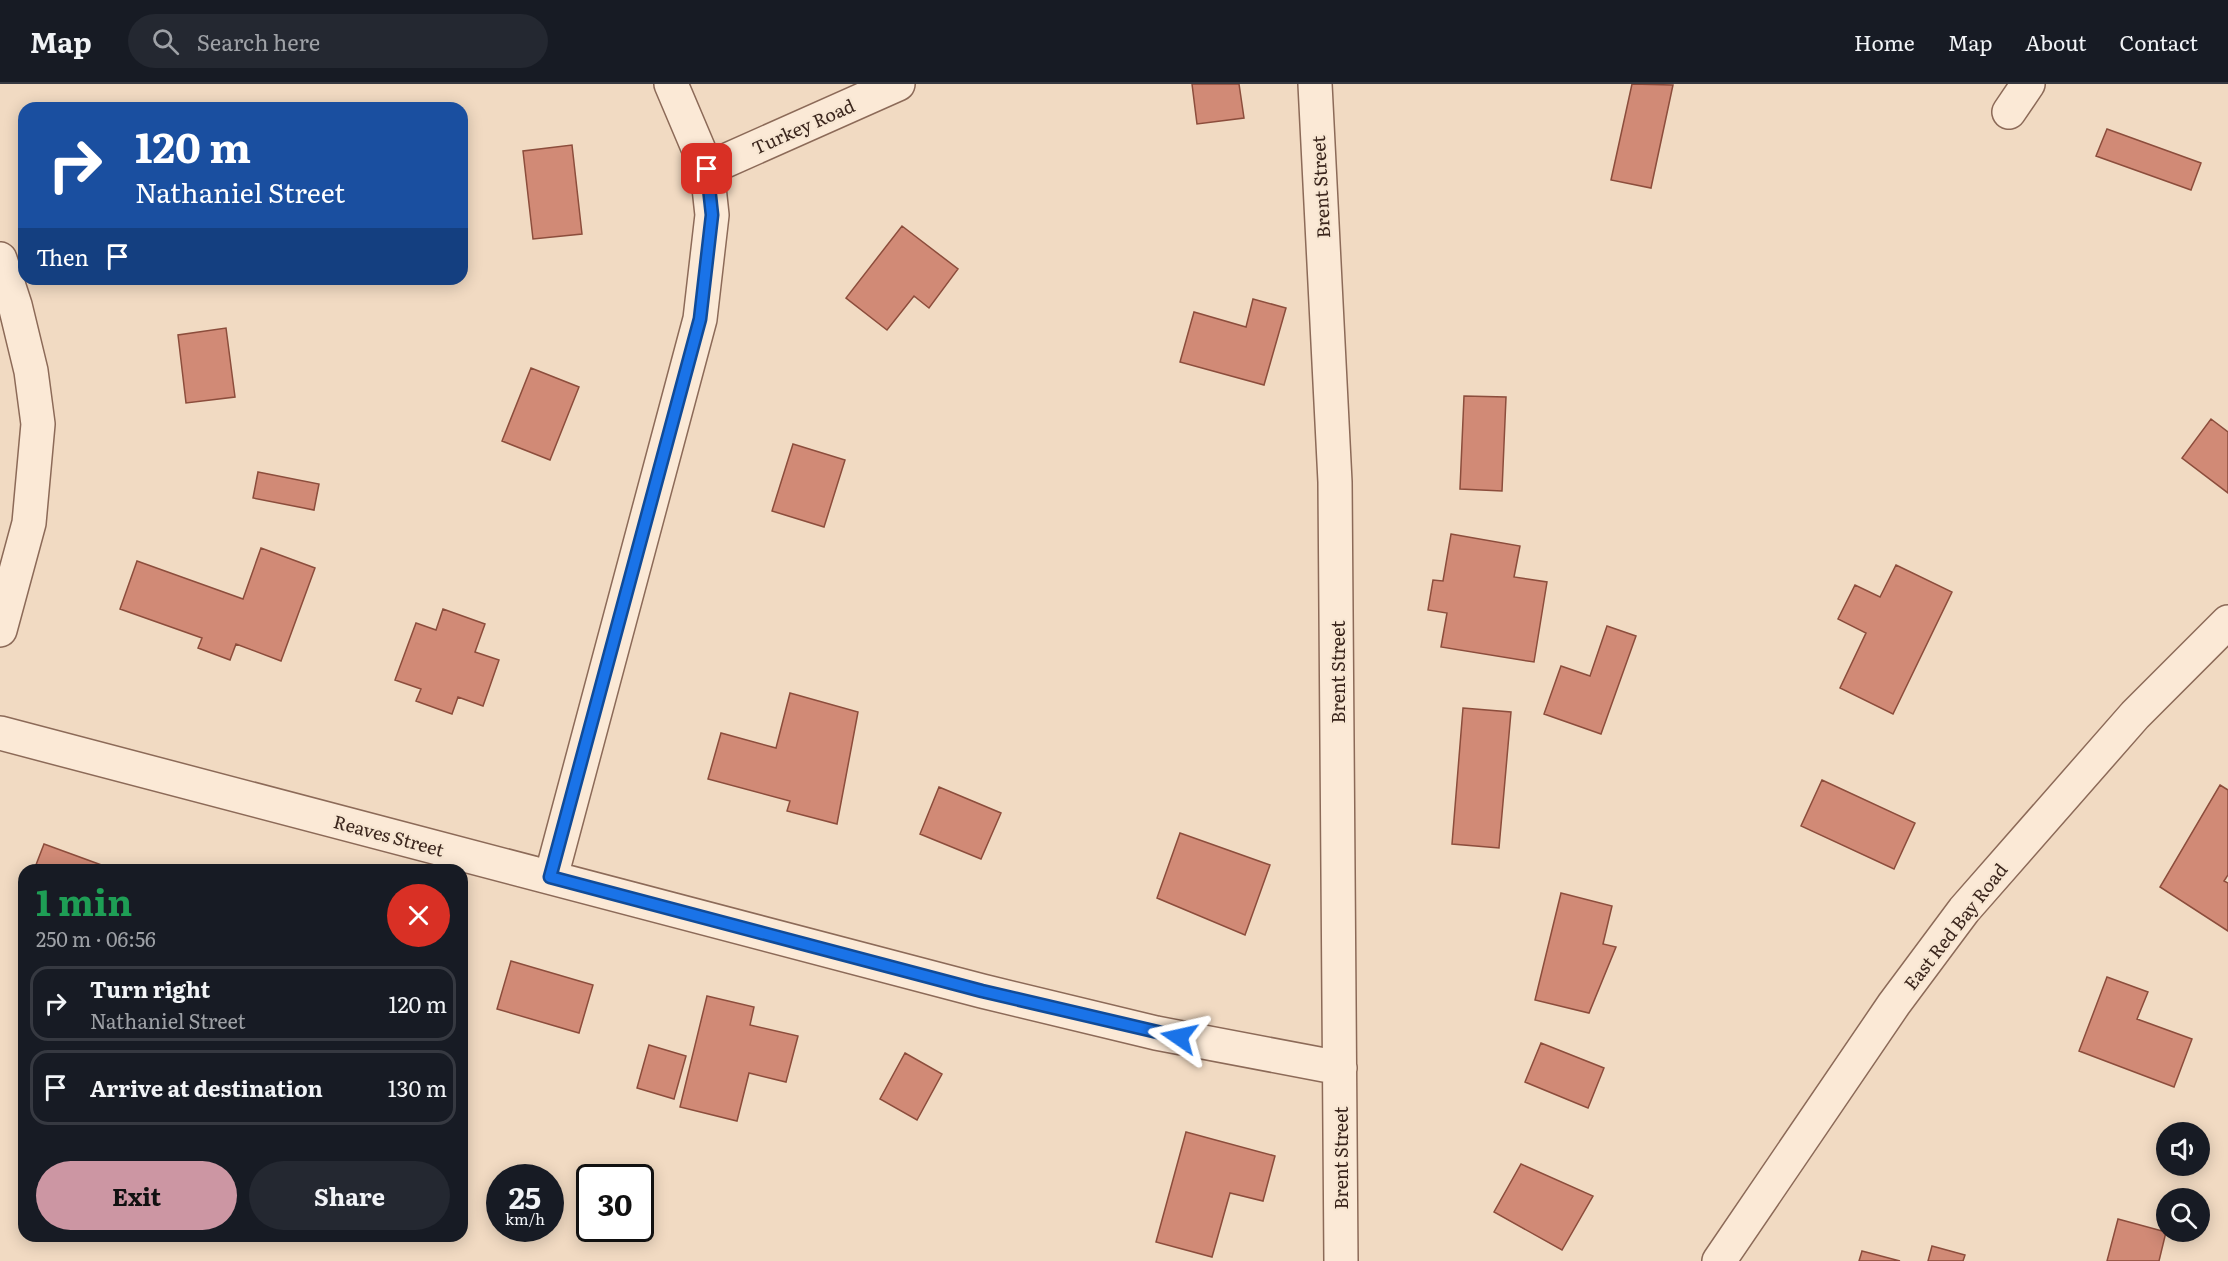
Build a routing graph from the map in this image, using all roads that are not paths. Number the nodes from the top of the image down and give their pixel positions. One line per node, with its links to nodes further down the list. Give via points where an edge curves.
1 (670, 84): 6 (street)
2 (898, 84): 6 (street, Turkey Road)
3 (1315, 84): 12 (street, Brent Street, via 1335,482)
4 (2028, 84): 5 (street)
5 (2009, 112)
6 (707, 169): 11 (street, via 712,215 700,319)
7 (0, 259): 8 (street, via 31,371 38,424 29,523)
8 (0, 630)
9 (2224, 634): 14 (street, East Red Bay Road, via 2135,715 1964,910 1894,1004)
10 (0, 733): 11 (street, Reaves Street)
11 (550, 877): 12 (street, Reaves Street, via 982,991 1156,1033)
12 (1340, 1068): 13 (street, Brent Street)
13 (1341, 1261)
14 (1719, 1261)

